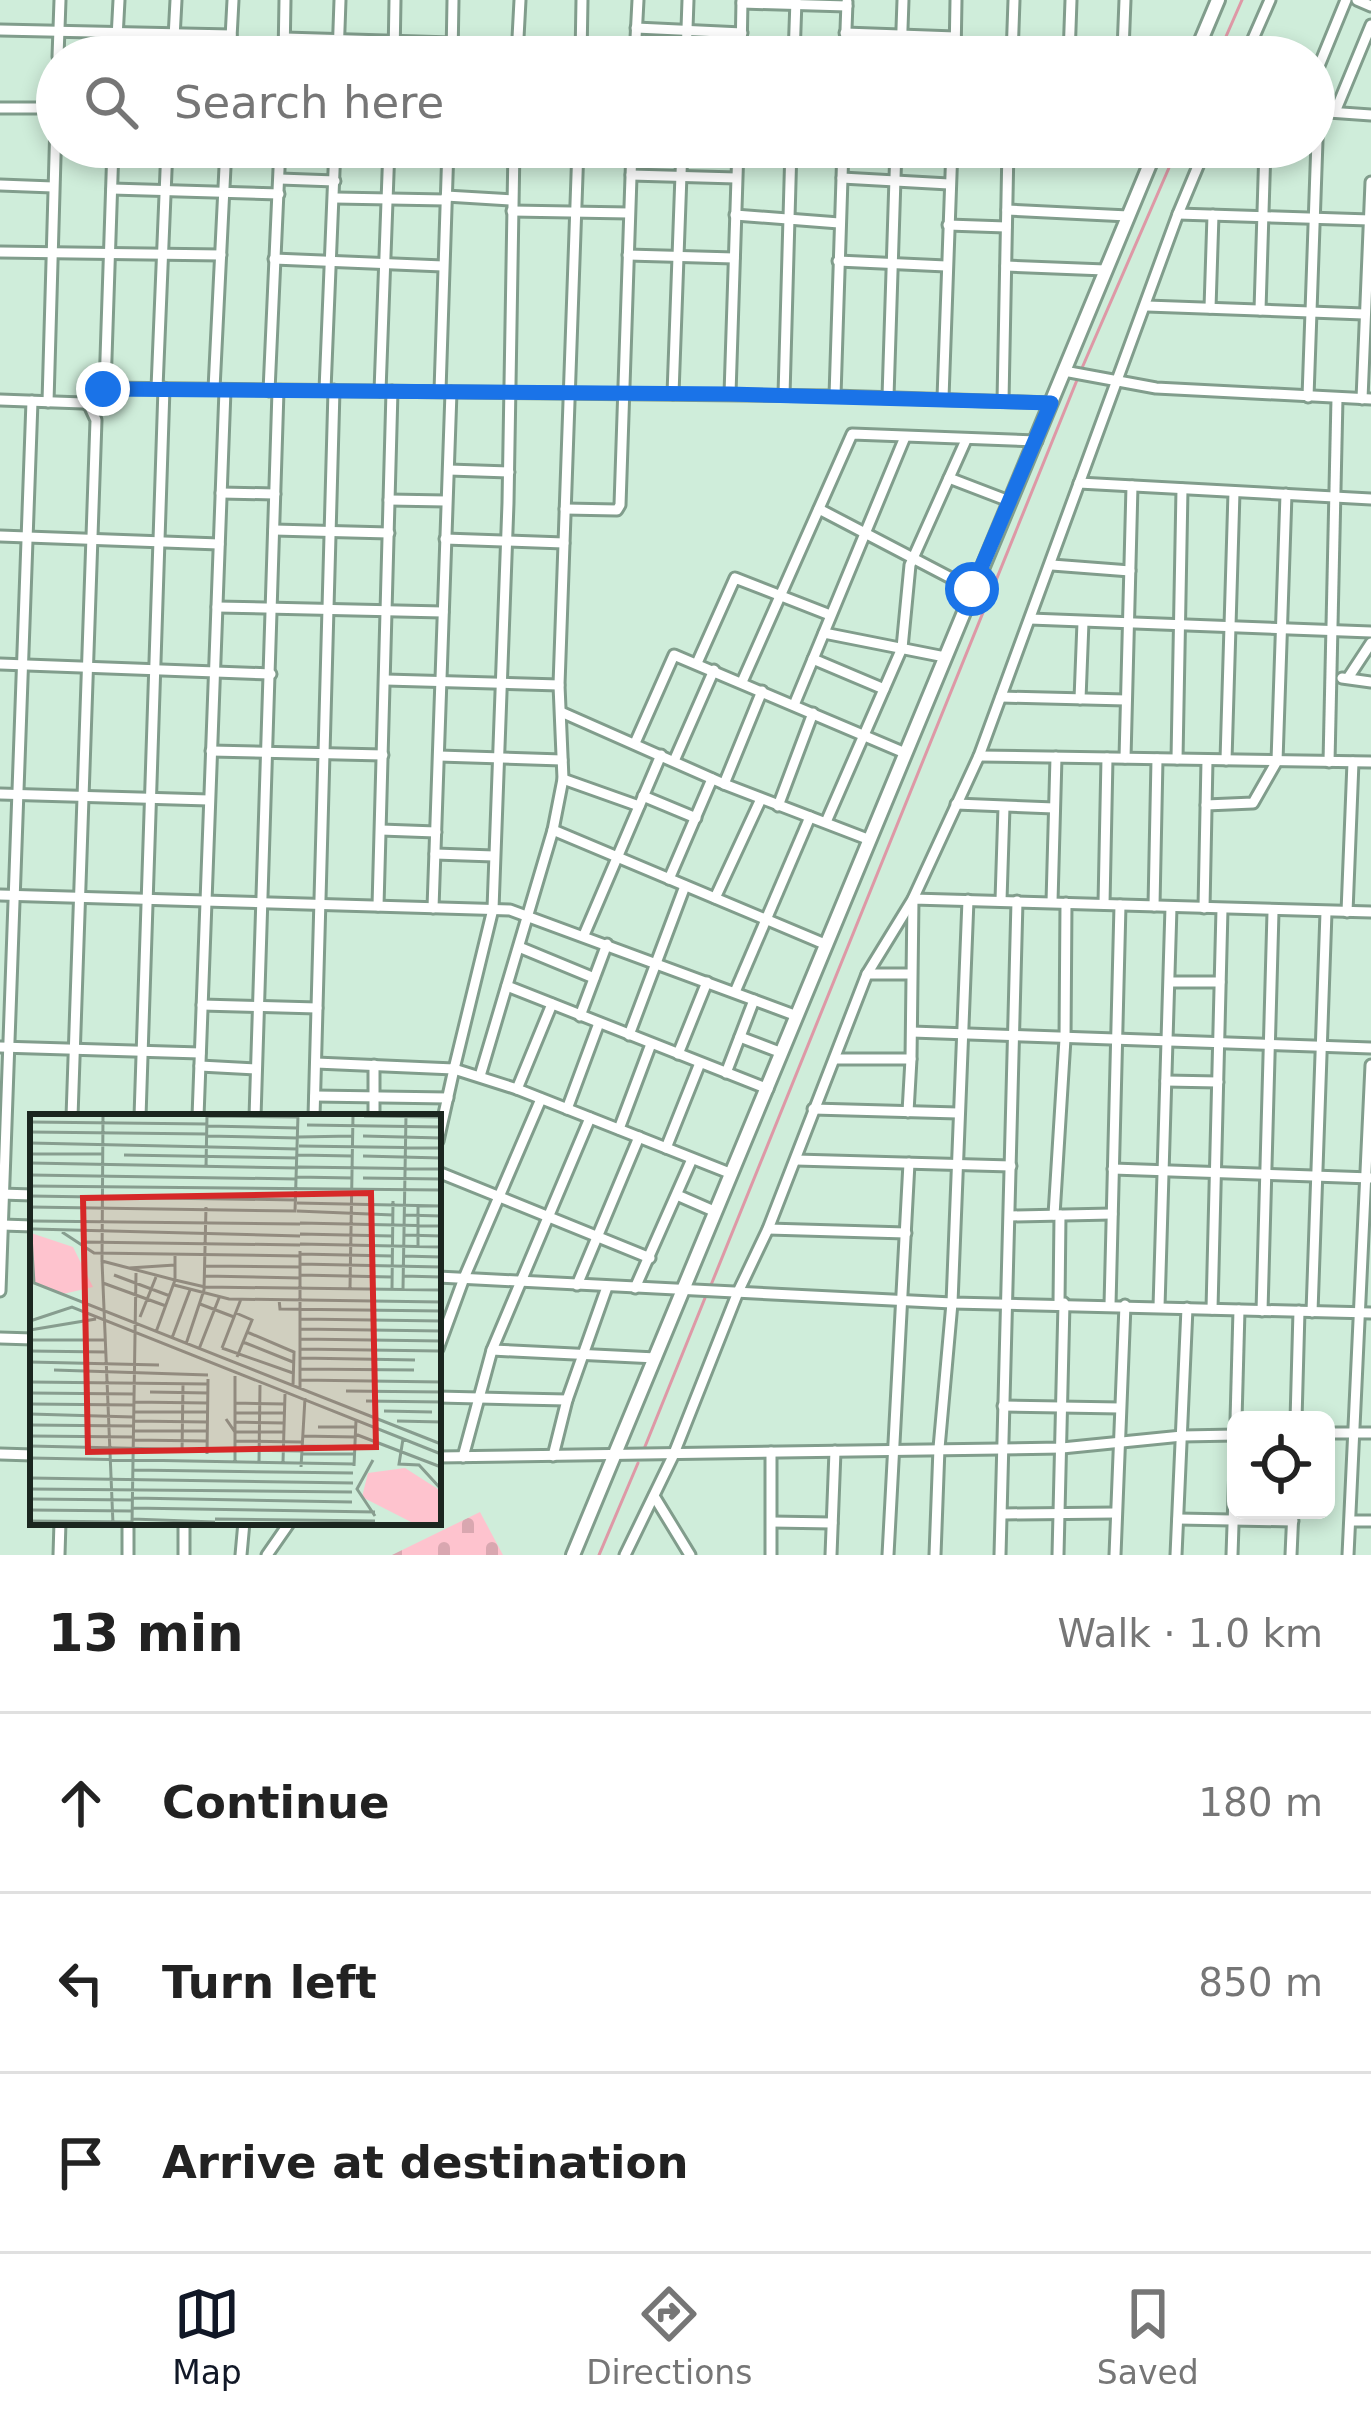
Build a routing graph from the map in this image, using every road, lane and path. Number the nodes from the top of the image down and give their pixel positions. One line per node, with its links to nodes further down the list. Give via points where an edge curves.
1 (60, 0): 29 (street)
2 (119, 0): 30 (street)
3 (176, 0): 35 (street)
4 (233, 0): 34 (street)
5 (285, 0): 39 (street)
6 (340, 0): 40 (street)
7 (395, 0): 41 (street)
8 (453, 0): 42 (street)
9 (520, 0): 43 (street)
10 (582, 0): 44 (street)
11 (638, 0): 27 (street)
12 (688, 0): 31 (street)
13 (903, 0): 36 (street)
14 (956, 0): 50 (street)
15 (1014, 0): 51 (street)
16 (1071, 0): 52 (street)
17 (1125, 0): 53 (street)
18 (1218, 0): 54 (main road)
19 (1270, 0): 55 (street)
20 (1346, 0): 56 (street)
21 (1358, 0): 25 (street)
22 (742, 2): 23 (street); 32 (street)
23 (796, 2): 24 (street); 48 (street)
24 (847, 3): 33 (street)
25 (1371, 6)
26 (1371, 26): 59 (street)
27 (636, 28): 31 (street); 45 (street)
28 (0, 30): 29 (street)
29 (59, 31): 30 (street); 37 (street)
30 (117, 32): 35 (street); 38 (street)
31 (687, 32): 32 (street); 46 (street)
32 (742, 33): 47 (street)
33 (845, 33): 36 (street)
34 (231, 34): 35 (street)
35 (174, 35)
36 (902, 35): 49 (street)
37 (59, 36)
38 (117, 36)
39 (285, 36)
40 (339, 36)
41 (394, 36)
42 (452, 36)
43 (518, 36)
44 (581, 36)
45 (636, 36)
46 (687, 36)
47 (742, 36)
48 (795, 36)
49 (928, 36)
50 (955, 36)
51 (1013, 36)
52 (1070, 36)
53 (1124, 36)
54 (1203, 36)
55 (1254, 36)
56 (1331, 36)
57 (0, 108): 58 (street)
58 (36, 108)
59 (1335, 112): 60 (street)
60 (1371, 115)
61 (54, 168): 93 (street)
62 (112, 168): 94 (street)
63 (166, 168): 95 (street)
64 (225, 168): 96 (street)
65 (280, 168): 87 (street)
66 (335, 168): 88 (street)
67 (389, 168): 100 (street)
68 (447, 168): 99 (street)
69 (513, 168): 101 (street)
70 (578, 168): 103 (street)
71 (631, 168): 83 (street)
72 (681, 168): 84 (street)
73 (736, 168): 85 (street)
74 (790, 168): 110 (street)
75 (842, 168): 86 (street)
76 (895, 168): 90 (street)
77 (950, 168): 91 (street)
78 (1007, 168): 102 (street)
79 (1148, 168): 108 (main road)
80 (1197, 168): 105 (street)
81 (1263, 168): 109 (street)
82 (1315, 168): 111 (street)
83 (631, 175): 84 (street); 104 (street)
84 (680, 177): 85 (street); 122 (street)
85 (736, 178): 107 (street)
86 (842, 178): 90 (street); 113 (street)
87 (280, 179): 88 (street); 97 (street)
88 (335, 181): 98 (street)
89 (1371, 182): 112 (street)
90 (895, 183): 91 (street); 129 (street)
91 (949, 184): 114 (street)
92 (0, 185): 93 (street)
93 (53, 187): 117 (street)
94 (112, 189): 95 (street); 118 (street)
95 (165, 190): 96 (street); 119 (street)
96 (223, 192): 97 (street); 120 (street)
97 (279, 194): 124 (street)
98 (334, 198): 100 (street); 125 (street)
99 (446, 198): 100 (street); 101 (street); 130 (street)
100 (388, 200): 128 (street)
101 (512, 205): 103 (street); 150 (street)
102 (1007, 210): 108 (street); 115 (street)
103 (577, 211): 104 (street); 149 (street)
104 (629, 213): 121 (street)
105 (1178, 214): 106 (street); 134 (street)
106 (1213, 214): 109 (street); 135 (street)
107 (735, 215): 110 (street); 123 (street)
108 (1128, 216): 133 (main road)
109 (1262, 217): 111 (street); 136 (street)
110 (788, 219): 113 (street); 154 (street)
111 (1315, 219): 112 (street); 137 (street)
112 (1370, 220): 127 (street)
113 (839, 223): 126 (street)
114 (948, 225): 115 (street); 131 (street)
115 (1006, 227): 132 (street)
116 (0, 252): 117 (street)
117 (51, 253): 118 (street); 164 (street)
118 (110, 253): 119 (street); 141 (street)
119 (163, 255): 120 (street); 142 (street)
120 (220, 255): 143 (street)
121 (628, 255): 122 (street); 153 (street)
122 (678, 256): 123 (street); 151 (street)
123 (734, 258): 152 (street)
124 (274, 259): 125 (street); 145 (street)
125 (329, 261): 128 (street); 144 (street)
126 (838, 262): 129 (street); 155 (street)
127 (1369, 262): 138 (street)
128 (385, 263): 130 (street); 146 (street)
129 (893, 264): 131 (street); 156 (street)
130 (443, 266): 148 (street)
131 (946, 266): 158 (street)
132 (1006, 266): 133 (street); 163 (street)
133 (1105, 270): 139 (main road)
134 (1148, 306): 135 (street); 140 (street)
135 (1210, 308): 136 (street)
136 (1260, 310): 137 (street)
137 (1311, 312): 138 (street); 157 (street)
138 (1364, 314): 160 (street)
139 (1064, 371): 140 (street); 165 (main road)
140 (1118, 382): 157 (street); 173 (street)
141 (105, 388): 142 (street); 166 (street)
142 (160, 388): 143 (street); 196 (street)
143 (219, 389): 145 (street); 177 (street)
144 (330, 390): 145 (street); 146 (street); 188 (street)
145 (273, 391): 178 (street)
146 (380, 391): 147 (street)
147 (392, 391): 148 (street); 182 (street)
148 (446, 392): 150 (street); 170 (street)
149 (568, 393): 150 (street); 153 (street); 185 (street)
150 (508, 394): 171 (street)
151 (673, 394): 152 (street); 153 (street)
152 (730, 394): 154 (street)
153 (624, 395): 185 (street, via 620,508)
154 (784, 395): 155 (street)
155 (835, 396): 156 (street)
156 (888, 397): 158 (street)
157 (1308, 397): 159 (street)
158 (943, 398): 163 (street)
159 (1337, 398): 160 (street); 180 (street)
160 (1366, 399)
161 (0, 400): 162 (street)
162 (32, 401): 164 (street); 192 (street)
163 (1004, 401): 165 (street)
164 (48, 402): 166 (street)
165 (1051, 403): 169 (main road)
166 (89, 406): 194 (street, via 96,420)
167 (905, 437): 168 (street); 186 (street, via 852,434); 189 (street)
168 (966, 440): 169 (street); 172 (street)
169 (1037, 441): 184 (main road)
170 (449, 470): 171 (street); 183 (street)
171 (509, 472): 195 (street)
172 (949, 478): 184 (street); 199 (street)
173 (1079, 483): 174 (street); 200 (street)
174 (1132, 486): 175 (street); 201 (street)
175 (1181, 489): 176 (street); 213 (street)
176 (1234, 492): 179 (street); 214 (street)
177 (220, 493): 178 (street); 198 (street)
178 (275, 494): 187 (street)
179 (1286, 494): 180 (street); 215 (street)
180 (1335, 497): 181 (street); 216 (street)
181 (1371, 499)
182 (389, 500): 183 (street); 190 (street)
183 (446, 501): 193 (street)
184 (1009, 501): 202 (main road)
185 (566, 509): 197 (street)
186 (819, 509): 189 (street); 203 (street)
187 (274, 530): 188 (street); 205 (street)
188 (331, 532): 190 (street); 206 (street)
189 (862, 532): 199 (street); 209 (street)
190 (388, 533): 207 (street)
191 (0, 536): 192 (street)
192 (25, 537): 194 (street); 225 (street)
193 (445, 539): 195 (street); 208 (street)
194 (91, 540): 196 (street); 226 (street)
195 (507, 541): 197 (street); 237 (street)
196 (159, 542): 198 (street); 227 (street)
197 (564, 543): 238 (street)
198 (219, 544): 204 (street)
199 (913, 560): 202 (street); 220 (street)
200 (1052, 566): 201 (street); 210 (street)
201 (1130, 571): 212 (street)
202 (972, 589): 221 (main road)
203 (782, 593): 209 (street); 223 (street, via 732,580); 235 (street)
204 (217, 607): 205 (street); 229 (street)
205 (272, 608): 206 (street); 230 (street)
206 (329, 608): 207 (street); 252 (street)
207 (386, 609): 208 (street); 233 (street)
208 (443, 612): 234 (street)
209 (830, 615): 218 (street)
210 (1030, 620): 211 (street); 241 (street)
211 (1083, 622): 212 (street); 242 (street)
212 (1129, 625): 213 (street); 243 (street)
213 (1179, 625): 214 (street); 262 (street)
214 (1232, 626): 215 (street); 265 (street)
215 (1282, 628): 216 (street); 267 (street)
216 (1332, 631): 217 (street); 231 (street)
217 (1371, 632)
218 (824, 633): 220 (street); 222 (street)
219 (1371, 643): 232 (street)
220 (902, 648): 221 (street); 239 (street)
221 (945, 657): 251 (main road)
222 (813, 659): 239 (street); 244 (street)
223 (697, 663): 228 (street); 248 (street, via 670,656)
224 (0, 664): 225 (street)
225 (21, 665): 226 (street); 275 (street)
226 (86, 667): 227 (street); 276 (street)
227 (154, 670): 229 (street); 277 (street)
228 (714, 670): 235 (street); 266 (street)
229 (214, 672): 230 (street); 249 (street)
230 (271, 674): 250 (street)
231 (1331, 676): 232 (street); 268 (street)
232 (1348, 678): 236 (street)
233 (386, 680): 234 (street); 253 (street)
234 (441, 681): 237 (street); 255 (street)
235 (742, 682): 240 (street)
236 (1371, 682)
237 (502, 683): 238 (street); 258 (street)
238 (559, 685): 245 (street)
239 (884, 689): 247 (street)
240 (762, 691): 244 (street); 273 (street)
241 (1001, 697): 242 (street); 256 (street)
242 (1081, 699): 243 (street)
243 (1126, 700): 260 (street)
244 (794, 705): 246 (street)
245 (560, 712): 248 (street); 263 (street)
246 (812, 713): 247 (street); 283 (street)
247 (863, 735): 251 (street); 288 (street)
248 (634, 743): 254 (street)
249 (211, 751): 250 (street); 279 (street)
250 (268, 752): 252 (street); 309 (street)
251 (905, 753): 292 (main road)
252 (325, 754): 253 (street); 311 (street)
253 (383, 755): 289 (street)
254 (661, 755): 266 (street); 280 (street)
255 (439, 756): 258 (street); 291 (street)
256 (979, 756): 257 (street); 281 (street)
257 (1056, 757): 259 (street); 285 (street)
258 (498, 758): 263 (street); 294 (street)
259 (1107, 758): 260 (street); 312 (street)
260 (1125, 758): 261 (street)
261 (1156, 759): 262 (street); 315 (street)
262 (1177, 759): 264 (street)
263 (562, 760): 271 (street)
264 (1207, 760): 265 (street); 282 (street)
265 (1226, 760): 267 (street)
266 (674, 761): 272 (street)
267 (1277, 761): 268 (street); 282 (street, via 1253,803)
268 (1329, 762): 269 (street)
269 (1353, 762): 270 (street); 323 (street)
270 (1371, 763)
271 (563, 778): 280 (street); 290 (street)
272 (712, 778): 273 (street); 287 (street)
273 (724, 784): 278 (street)
274 (0, 794): 275 (street)
275 (17, 794): 276 (street); 299 (street)
276 (82, 795): 277 (street); 300 (street)
277 (151, 797): 279 (street); 302 (street)
278 (761, 799): 283 (street); 301 (street)
279 (209, 800): 306 (street)
280 (641, 801): 287 (street); 295 (street)
281 (956, 804): 284 (street); 303 (street)
282 (1206, 805): 318 (street)
283 (778, 806): 286 (street)
284 (1004, 807): 285 (street); 305 (street)
285 (1054, 808): 308 (street)
286 (810, 817): 288 (street); 326 (street)
287 (696, 818): 296 (street)
288 (826, 822): 292 (street)
289 (381, 830): 291 (street); 314 (street)
290 (553, 830): 295 (street); 325 (street)
291 (436, 832): 293 (street)
292 (869, 840): 329 (main road)
293 (435, 854): 294 (street); 317 (street)
294 (494, 856): 319 (street)
295 (617, 857): 296 (street); 327 (street)
296 (669, 879): 297 (street)
297 (685, 886): 301 (street); 331 (street)
298 (0, 895): 299 (street)
299 (13, 895): 300 (street); 360 (street)
300 (79, 897): 302 (street); 362 (street)
301 (715, 898): 326 (street)
302 (147, 899): 306 (street); 363 (street)
303 (913, 899): 304 (street); 332 (street); 333 (street)
304 (968, 899): 305 (street); 349 (street)
305 (1001, 900): 307 (street)
306 (206, 901): 309 (street); 342 (street)
307 (1017, 901): 308 (street); 352 (street)
308 (1052, 902): 310 (street)
309 (262, 903): 311 (street); 343 (street)
310 (1066, 903): 312 (street); 353 (street)
311 (320, 904): 314 (street); 344 (street)
312 (1104, 904): 313 (street)
313 (1120, 905): 315 (street); 354 (street)
314 (378, 906): 317 (street)
315 (1154, 907): 316 (street)
316 (1172, 907): 318 (street); 336 (street)
317 (433, 908): 319 (street)
318 (1204, 908): 320 (street)
319 (493, 909): 325 (street); 375 (street)
320 (1222, 909): 321 (street); 337 (street)
321 (1273, 911): 322 (street); 358 (street)
322 (1326, 912): 323 (street); 359 (street)
323 (1347, 912): 324 (street)
324 (1371, 912)
325 (528, 915): 327 (street); 330 (street)
326 (765, 919): 329 (street); 339 (street)
327 (584, 935): 328 (street)
328 (607, 944): 331 (street); 334 (street)
329 (826, 945): 346 (main road)
330 (519, 947): 334 (street); 338 (street)
331 (657, 962): 335 (street); 350 (street)
332 (867, 974): 333 (street); 368 (street)
333 (911, 974): 348 (street)
334 (595, 978): 345 (street)
335 (707, 982): 339 (street); 366 (street)
336 (1170, 982): 337 (street); 355 (street)
337 (1220, 982): 357 (street)
338 (507, 986): 341 (street); 377 (street)
339 (735, 992): 340 (street)
340 (754, 1000): 346 (street); 351 (street)
341 (551, 1004): 345 (street); 380 (street)
342 (202, 1005): 343 (street); 364 (street)
343 (259, 1006): 344 (street); 374 (street)
344 (317, 1008): 369 (street)
345 (580, 1016): 347 (street)
346 (797, 1016): 365 (main road)
347 (599, 1023): 350 (street); 386 (street)
348 (912, 1033): 349 (street); 367 (street)
349 (962, 1034): 352 (street); 389 (street)
350 (629, 1035): 356 (street)
351 (740, 1036): 365 (street); 376 (street)
352 (1014, 1036): 353 (street); 405 (street)
353 (1065, 1039): 354 (street); 419 (street)
354 (1116, 1041): 355 (street); 406 (street)
355 (1167, 1041): 357 (street); 378 (street)
356 (651, 1043): 366 (street); 398 (street)
357 (1219, 1044): 358 (street); 379 (street)
358 (1269, 1045): 359 (street); 411 (street)
359 (1323, 1046): 361 (street); 412 (street)
360 (4, 1047): 362 (street); 414 (street)
361 (1371, 1048)
362 (75, 1050): 363 (street); 390 (street)
363 (142, 1051): 364 (street); 391 (street)
364 (200, 1053): 372 (street)
365 (782, 1053): 381 (main road)
366 (678, 1054): 370 (street)
367 (911, 1059): 368 (street); 388 (street)
368 (835, 1060): 387 (street)
369 (316, 1063): 371 (street); 382 (street)
370 (700, 1063): 376 (street); 400 (street)
371 (374, 1065): 375 (street); 383 (street)
372 (200, 1066): 374 (street); 392 (street)
373 (1371, 1066): 413 (street)
374 (256, 1069): 393 (street)
375 (454, 1069): 377 (street); 384 (street)
376 (726, 1073): 381 (street)
377 (480, 1076): 380 (street)
378 (1166, 1081): 379 (street); 407 (street)
379 (1218, 1082): 408 (street)
380 (517, 1089): 385 (street)
381 (768, 1090): 410 (main road)
382 (315, 1096): 383 (street); 394 (street)
383 (373, 1096): 384 (street); 395 (street)
384 (448, 1098): 397 (street)
385 (541, 1099): 386 (street); 416 (street)
386 (567, 1108): 396 (street)
387 (813, 1109): 388 (street); 402 (street)
388 (908, 1112): 389 (street)
389 (958, 1113): 404 (street)
390 (73, 1114)
391 (140, 1114)
392 (198, 1114)
393 (255, 1114)
394 (314, 1114)
395 (374, 1114)
396 (590, 1118): 398 (street); 421 (street)
397 (441, 1127)
398 (619, 1129): 399 (street)
399 (639, 1137): 400 (street); 425 (street)
400 (666, 1148): 401 (street)
401 (692, 1159): 410 (street); 415 (street)
402 (796, 1160): 403 (street); 423 (street)
403 (909, 1163): 404 (street); 424 (street)
404 (958, 1165): 405 (street); 437 (street)
405 (1011, 1166): 420 (street)
406 (1113, 1169): 407 (street); 418 (street)
407 (1162, 1170): 408 (street); 442 (street)
408 (1216, 1172): 411 (street); 444 (street)
409 (441, 1173): 416 (street)
410 (732, 1174): 417 (main road)
411 (1264, 1175): 412 (street); 446 (street)
412 (1317, 1175): 413 (street); 448 (street)
413 (1369, 1178): 449 (street)
414 (2, 1194): 422 (street)
415 (677, 1195): 417 (street); 426 (street)
416 (500, 1196): 421 (street); 428 (street)
417 (717, 1212): 433 (main road)
418 (1112, 1214): 419 (street); 440 (street)
419 (1057, 1215): 420 (street); 438 (street)
420 (1011, 1216): 439 (street)
421 (551, 1217): 425 (street); 429 (street)
422 (2, 1225): 434 (street)
423 (768, 1229): 424 (street); 435 (street)
424 (905, 1233): 436 (street)
425 (597, 1236): 426 (street); 430 (street)
426 (650, 1258): 432 (street)
427 (441, 1277): 428 (street)
428 (464, 1278): 429 (street); 450 (street)
429 (518, 1282): 430 (street); 451 (street)
430 (577, 1285): 431 (street)
431 (607, 1287): 432 (street); 452 (street)
432 (635, 1288): 433 (street)
433 (684, 1290): 435 (street); 453 (main road)
434 (0, 1291)
435 (738, 1292): 436 (street); 478 (street)
436 (901, 1300): 437 (street); 471 (street)
437 (952, 1303): 439 (street); 468 (street)
438 (1062, 1303): 439 (street); 440 (street); 458 (street)
439 (1007, 1304): 457 (street)
440 (1110, 1305): 441 (street)
441 (1125, 1305): 442 (street); 459 (street)
442 (1159, 1307): 443 (street)
443 (1186, 1308): 444 (street); 465 (street)
444 (1212, 1309): 445 (street)
445 (1239, 1310): 446 (street); 460 (street)
446 (1262, 1311): 447 (street)
447 (1298, 1311): 448 (street); 461 (street)
448 (1312, 1312): 449 (street)
449 (1365, 1313): 464 (street)
450 (441, 1341)
451 (492, 1350): 452 (street); 455 (street)
452 (584, 1354): 453 (street); 456 (street)
453 (656, 1358): 480 (main road)
454 (441, 1396): 455 (street)
455 (477, 1399): 456 (street); 476 (street)
456 (567, 1400): 477 (street)
457 (1003, 1406): 458 (street); 469 (street)
458 (1063, 1407): 459 (street); 470 (street)
459 (1120, 1408): 467 (street)
460 (1236, 1411)
461 (1296, 1411)
462 (1371, 1432): 464 (street)
463 (1335, 1433): 464 (street)
464 (1353, 1433): 489 (street)
465 (1182, 1436): 466 (street); 467 (street); 485 (street)
466 (1227, 1436)
467 (1119, 1444): 470 (street); 483 (street)
468 (939, 1448): 469 (street); 471 (street); 505 (street)
469 (1002, 1448): 470 (street); 484 (street)
470 (1062, 1448): 482 (street)
471 (892, 1450): 472 (street); 504 (street)
472 (835, 1451): 473 (street); 492 (street)
473 (771, 1452): 478 (street); 491 (street)
474 (0, 1454): 475 (street)
475 (30, 1455)
476 (463, 1456): 477 (street); 479 (street)
477 (553, 1456): 480 (street)
478 (673, 1456): 480 (street); 481 (street)
479 (441, 1457)
480 (614, 1457): 499 (main road)
481 (654, 1496): 500 (street); 501 (street)
482 (1060, 1513): 483 (street); 484 (street); 507 (street)
483 (1116, 1513): 508 (street)
484 (1003, 1514): 506 (street)
485 (1178, 1519): 486 (street); 509 (street)
486 (1227, 1519)
487 (1233, 1519): 510 (street)
488 (1293, 1519): 511 (street)
489 (1351, 1521): 490 (street); 512 (street)
490 (1371, 1521)
491 (772, 1522): 492 (street); 502 (street)
492 (832, 1523): 503 (street)
493 (60, 1525): 496 (street)
494 (244, 1525): 497 (street)
495 (288, 1525): 498 (street)
496 (59, 1555)
497 (242, 1555)
498 (267, 1555)
499 (573, 1555)
500 (625, 1555)
501 (690, 1555)
502 (771, 1555)
503 (831, 1555)
504 (888, 1555)
505 (934, 1555)
506 (1000, 1555)
507 (1058, 1555)
508 (1115, 1555)
509 (1176, 1555)
510 (1232, 1555)
511 (1291, 1555)
512 (1348, 1555)

